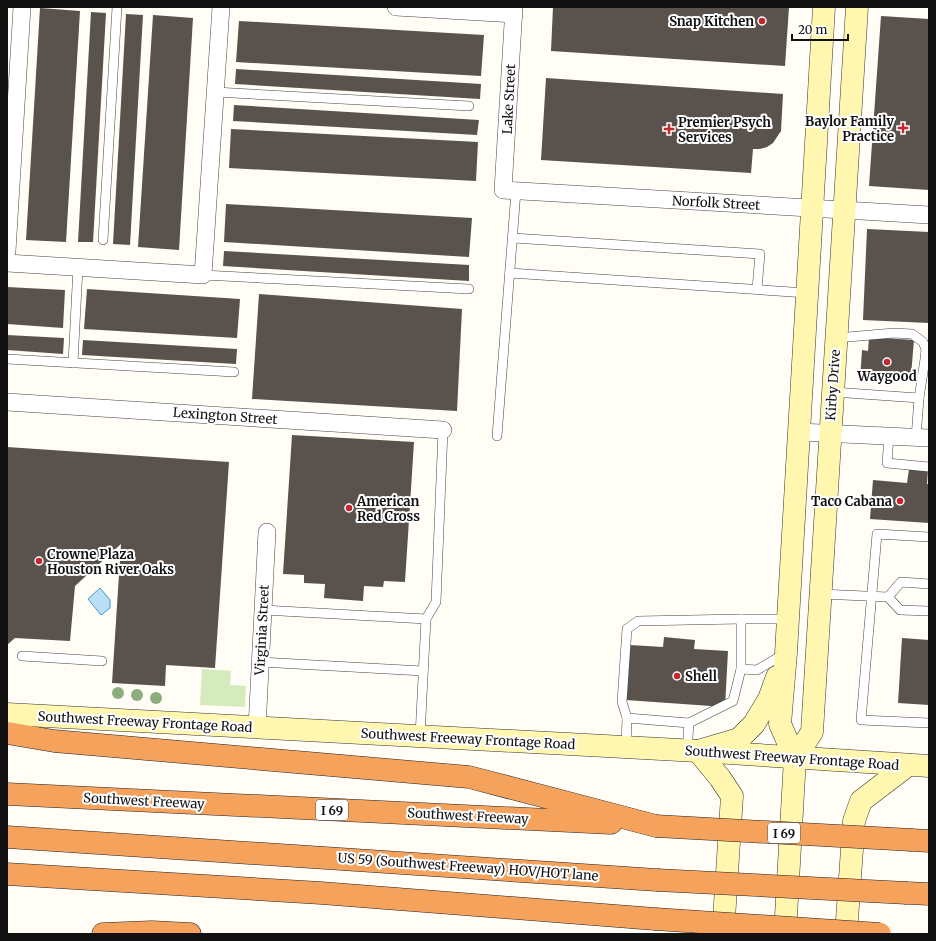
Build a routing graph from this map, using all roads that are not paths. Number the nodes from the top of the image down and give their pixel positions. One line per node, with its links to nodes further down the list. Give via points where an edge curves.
1 (22, 7): 17 (street)
2 (117, 7): 16 (lane)
3 (220, 7): 9 (street)
4 (396, 7): 7 (street)
5 (824, 7): 12 (main road, Kirby Drive)
6 (857, 7): 13 (main road, Kirby Drive)
7 (481, 9): 8 (street)
8 (514, 10): 11 (street, Lake Street)
9 (215, 92): 10 (lane); 21 (street)
10 (470, 106)
11 (510, 191): 12 (street, Norfolk Street); 15 (lane)
12 (812, 209): 13 (street, Norfolk Street); 24 (main road, Kirby Drive)
13 (844, 211): 14 (street, Norfolk Street); 25 (main road, Kirby Drive)
14 (929, 216)
15 (513, 238): 20 (lane); 23 (lane, via 760,254)
16 (103, 240)
17 (7, 251)
18 (7, 263): 19 (street)
19 (78, 267): 21 (street); 27 (lane)
20 (510, 273): 23 (lane); 35 (lane)
21 (203, 275): 22 (lane)
22 (469, 289)
23 (757, 289): 24 (lane)
24 (807, 293): 33 (main road, Kirby Drive)
25 (836, 338): 29 (main road, Kirby Drive); 30 (lane, via 912,334 923,342 926,349)
26 (7, 359): 27 (lane)
27 (73, 363): 28 (lane)
28 (234, 372)
29 (833, 392): 30 (lane); 34 (main road, Kirby Drive)
30 (919, 398): 37 (lane)
31 (7, 402): 32 (street, Lexington Street)
32 (443, 430): 49 (lane, via 436,602)
33 (799, 432): 34 (street); 48 (main road, Kirby Drive)
34 (830, 433): 36 (street); 42 (main road, Kirby Drive)
35 (497, 436)
36 (889, 436): 37 (street); 38 (lane, via 887,463)
37 (923, 438)
38 (929, 467)
39 (267, 532): 45 (street, Virginia Street)
40 (929, 537): 43 (lane, via 877,534)
41 (929, 584): 44 (lane, via 901,582)
42 (820, 594): 43 (lane); 65 (main road, Kirby Drive, via 812,732)
43 (871, 597): 44 (lane); 59 (lane, via 861,720)
44 (888, 597): 46 (lane, via 900,610)
45 (263, 610): 49 (lane); 53 (street, Virginia Street)
46 (929, 612)
47 (741, 619): 48 (lane); 54 (lane); 57 (lane, via 638,621 627,629 622,702)
48 (788, 619): 50 (main road, Kirby Drive)
49 (426, 620): 55 (lane)
50 (786, 653): 54 (lane, via 757,670); 64 (main road, via 769,699 754,724 739,739); 65 (main road, Kirby Drive, via 780,724)
51 (22, 656): 52 (lane)
52 (102, 661)
53 (260, 662): 55 (lane); 60 (street, Virginia Street)
54 (740, 669): 58 (lane, via 733,701)
55 (423, 672): 62 (lane)
56 (7, 714): 60 (main road, Southwest Freeway Frontage Road)
57 (627, 718): 58 (lane); 63 (lane)
58 (689, 723): 64 (lane)
59 (929, 724)
60 (257, 728): 62 (main road, Southwest Freeway Frontage Road)
61 (7, 733): 69 (highway, via 54,741 469,777)
62 (420, 736): 63 (main road, Southwest Freeway Frontage Road)
63 (626, 748): 64 (main road, Southwest Freeway Frontage Road)
64 (693, 751): 65 (main road, Southwest Freeway Frontage Road); 77 (main road, via 720,778 732,796)
65 (795, 758): 66 (main road, Southwest Freeway Frontage Road); 79 (main road, Kirby Drive)
66 (908, 765): 67 (main road, Southwest Freeway Frontage Road); 80 (main road, via 861,801 854,820)
67 (929, 766)
68 (7, 794): 69 (highway, Southwest Freeway / I 69)
69 (656, 826): 71 (highway, Southwest Freeway / I 69, bridge)
70 (7, 837): 73 (highway, US 59 (Southwest Freeway) HOV/HOT lane, bridge, via 657,880)
71 (920, 841)
72 (7, 874): 74 (highway, bridge, via 321,893)
73 (929, 894)
74 (759, 926): 78 (highway); 81 (highway, bridge)
75 (103, 934): 76 (highway)
76 (190, 934)
77 (722, 934)
78 (734, 934)
79 (785, 934)
80 (846, 934)
81 (880, 934)

